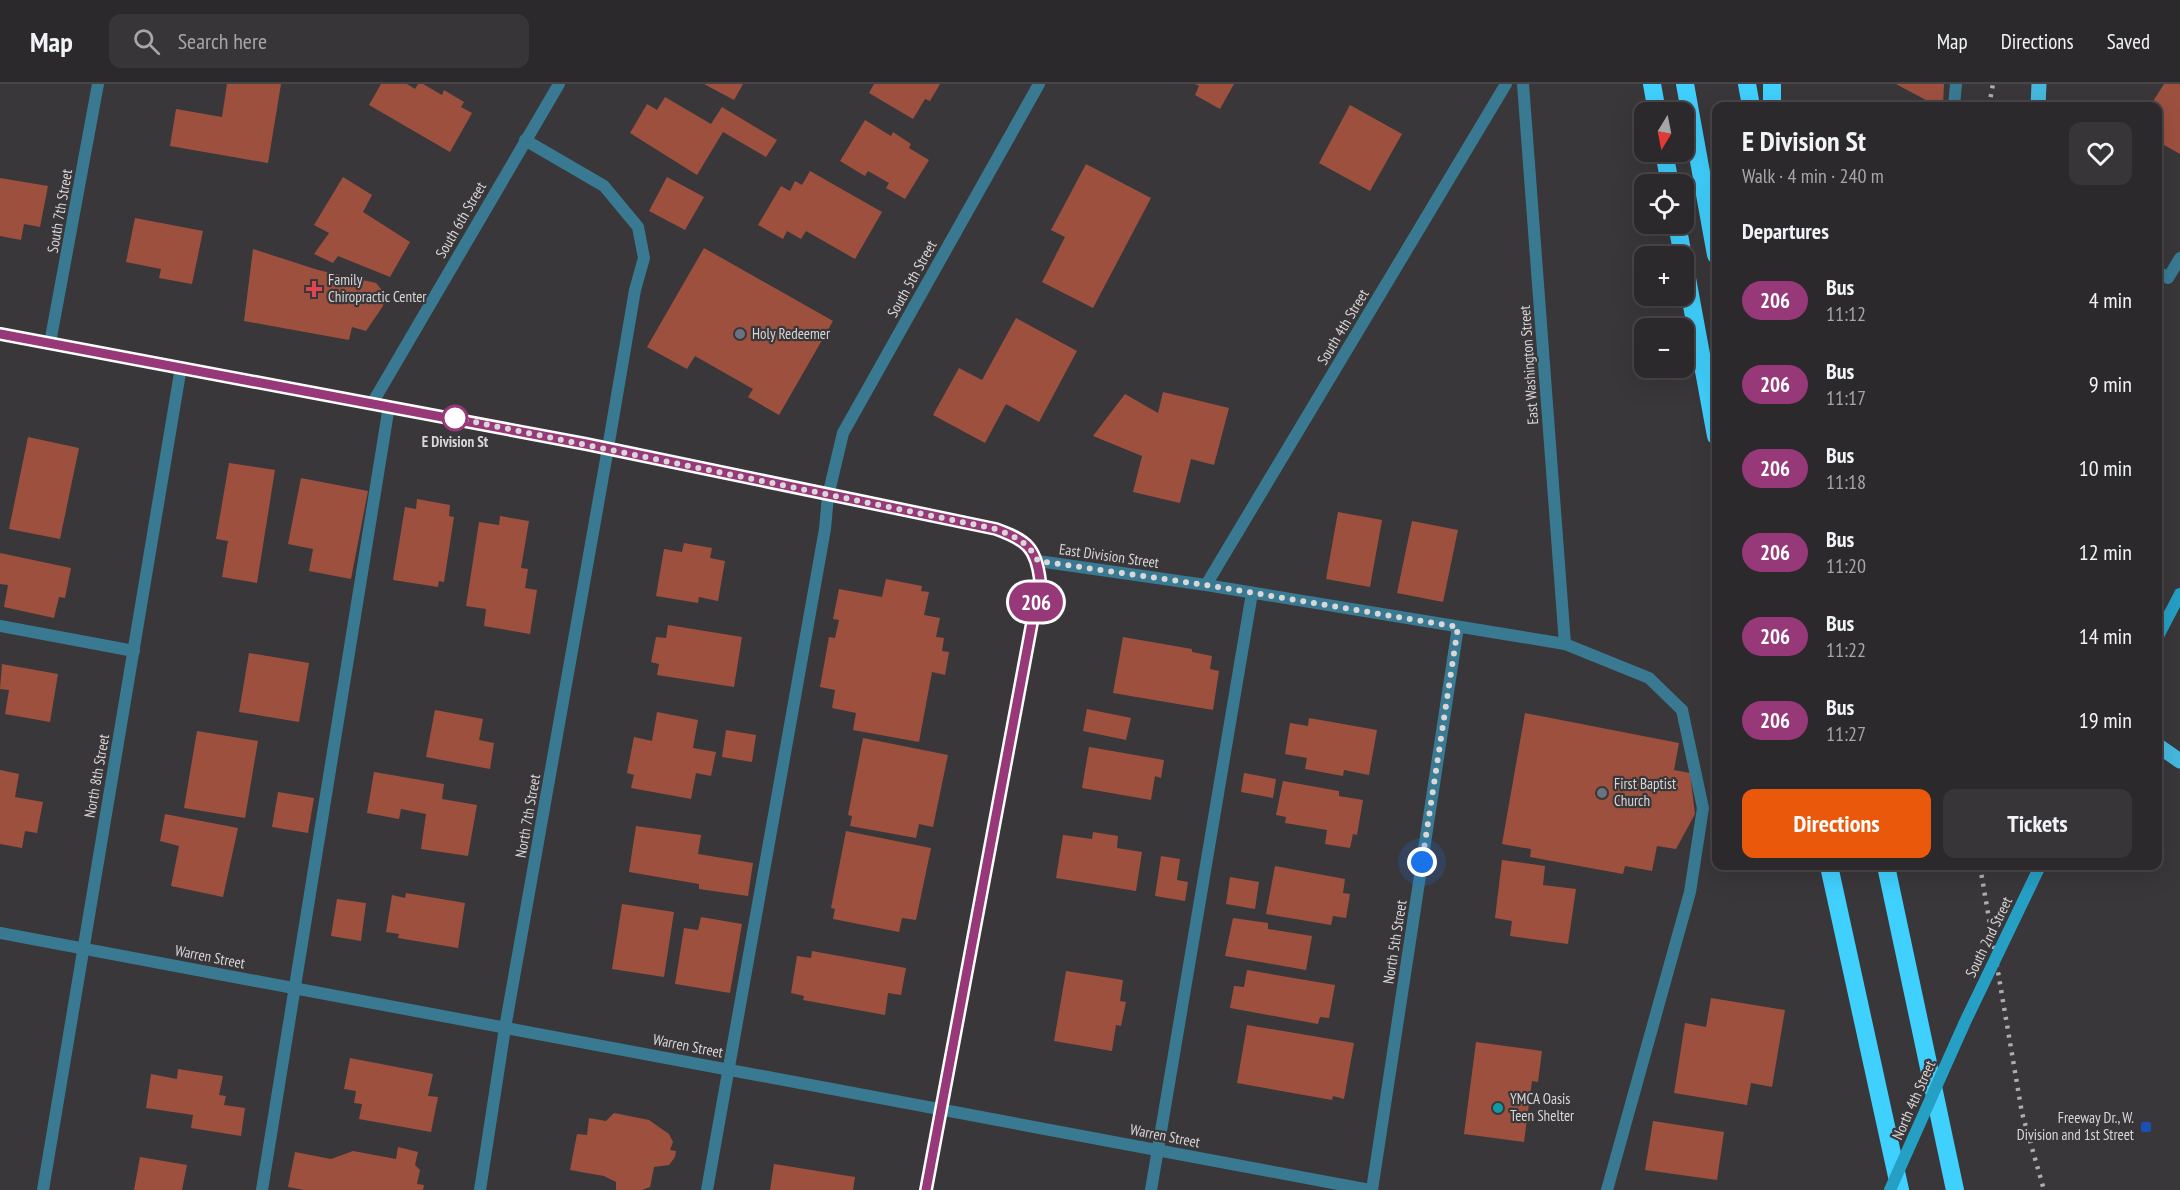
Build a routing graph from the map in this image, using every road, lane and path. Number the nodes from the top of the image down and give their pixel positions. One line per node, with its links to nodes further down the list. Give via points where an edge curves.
1 (98, 84): 23 (street, South 7th Street)
2 (559, 84): 17 (street, South 6th Street)
3 (1039, 84): 29 (street, South 5th Street, via 843,433)
4 (1506, 84): 31 (street, South 4th Street)
5 (1523, 84): 37 (street, East Washington Street)
6 (1652, 84): 12 (highway)
7 (1685, 84): 18 (highway)
8 (1747, 84): 13 (highway)
9 (1772, 84): 14 (highway)
10 (1956, 84): 15 (street)
11 (2039, 84): 16 (main road)
12 (1655, 102)
13 (1750, 102)
14 (1772, 102)
15 (1954, 102)
16 (2038, 102)
17 (525, 140): 25 (street, South 6th Street); 28 (street, North 7th Street, via 604,186 638,227 644,258)
18 (1712, 233)
19 (1679, 234): 27 (highway)
20 (2180, 258): 21 (street, via 2168,278)
21 (2162, 274)
22 (0, 334): 23 (street, East Division Street)
23 (50, 343): 24 (street, East Division Street)
24 (181, 367): 25 (street, East Division Street); 38 (street, North 8th Street)
25 (373, 402): 26 (street, East Division Street)
26 (389, 406): 28 (street, East Division Street); 46 (street)
27 (1712, 414)
28 (608, 448): 29 (street, East Division Street); 48 (street, North 7th Street)
29 (828, 496): 30 (street, East Division Street, via 996,529 1020,538); 49 (street, South 5th Street)
30 (1038, 561): 31 (street, East Division Street); 50 (street, via 1040,580)
31 (1206, 585): 32 (street, East Division Street)
32 (1252, 593): 35 (street, East Division Street); 51 (street)
33 (2180, 594): 36 (main road)
34 (0, 626): 38 (street)
35 (1458, 627): 37 (street, East Division Street); 58 (street, North 5th Street)
36 (2162, 628)
37 (1565, 644): 59 (street, East Division Street, via 1649,678 1682,710 1703,808 1690,892)
38 (134, 651): 45 (street, North 8th Street)
39 (2162, 748): 40 (main road)
40 (2180, 761)
41 (1830, 870): 61 (highway)
42 (1887, 870): 62 (highway)
43 (2038, 870): 47 (main road, South 2nd Street, bridge)
44 (0, 933): 45 (street, Warren Street)
45 (84, 948): 46 (street, Warren Street); 52 (street, North 8th Street)
46 (296, 988): 48 (street, Warren Street); 53 (street)
47 (1965, 1022): 60 (main road, North 4th Street, bridge)
48 (505, 1028): 49 (street, Warren Street); 54 (street, North 7th Street)
49 (727, 1069): 50 (street, Warren Street); 55 (street, South 5th Street)
50 (939, 1108): 51 (street, Warren Street); 56 (street)
51 (1158, 1150): 57 (street); 58 (street, Warren Street)
52 (43, 1190)
53 (262, 1190)
54 (480, 1190)
55 (707, 1190)
56 (926, 1190)
57 (1151, 1190)
58 (1371, 1190)
59 (1607, 1190)
60 (1890, 1190)
61 (1900, 1190)
62 (1955, 1190)

